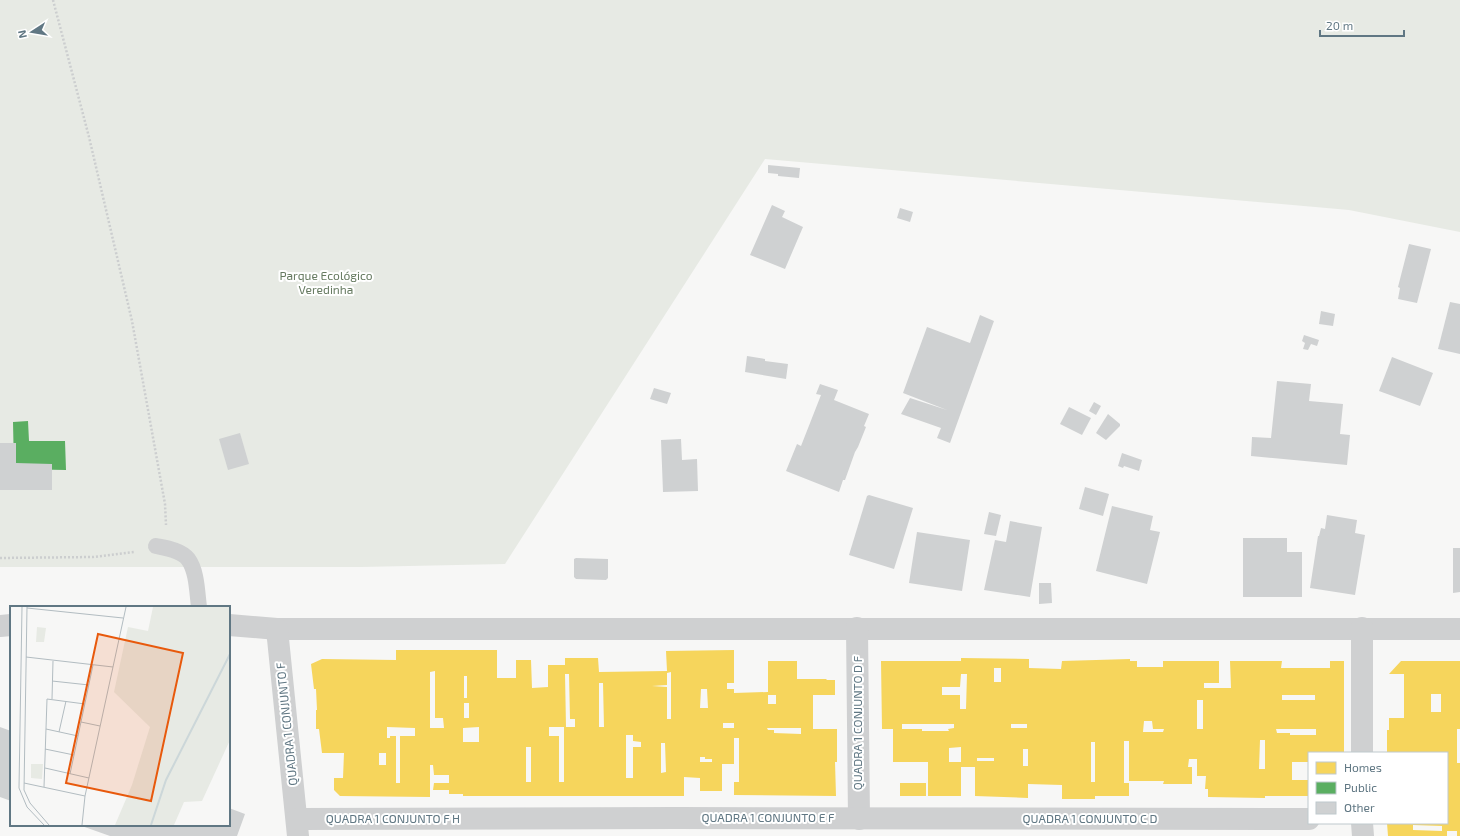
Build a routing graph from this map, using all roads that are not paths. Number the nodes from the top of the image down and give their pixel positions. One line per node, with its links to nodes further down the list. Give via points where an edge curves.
1 (156, 546): 2 (lane, via 168,548 188,558 194,571)
2 (199, 606)
3 (230, 624): 8 (street)
4 (10, 625): 5 (street)
5 (0, 626)
6 (857, 628): 7 (street); 8 (street); 11 (street, QUADRA 1 CONJUNTO D F)
7 (1362, 628): 9 (street); 10 (street)
8 (277, 629): 18 (street, QUADRA 1 CONJUNTO F)
9 (1460, 629)
10 (1362, 752)
11 (859, 818): 15 (street, QUADRA 1 CONJUNTO E F); 16 (street, QUADRA 1 CONJUNTO E F)
12 (1308, 819): 17 (street, QUADRA 1 CONJUNTO C D)
13 (1362, 824): 19 (street)
14 (491, 827): 15 (street, QUADRA 1 CONJUNTO E F); 18 (street, QUADRA 1 CONJUNTO F H)
15 (678, 827)
16 (998, 827): 17 (street, QUADRA 1 CONJUNTO C D)
17 (1182, 827)
18 (298, 828)
19 (1362, 836)

